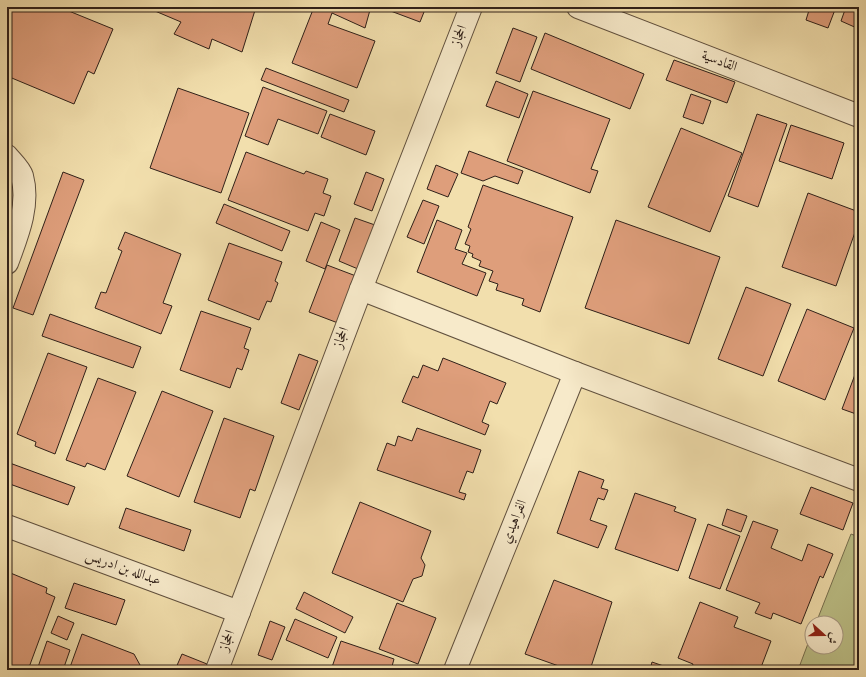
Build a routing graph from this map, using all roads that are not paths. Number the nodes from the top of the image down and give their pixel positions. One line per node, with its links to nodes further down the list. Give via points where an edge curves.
1 (471, 7): 6 (street, الحجاز)
2 (578, 7): 3 (street, القادسية)
3 (859, 116)
4 (7, 156): 5 (street, via 22,174 25,200 18,234)
5 (7, 263)
6 (361, 289): 7 (street); 10 (street, الحجاز)
7 (575, 373): 8 (street); 12 (street, الفراهيدي)
8 (859, 480)
9 (7, 526): 10 (street, عبدالله بن ادريس)
10 (239, 612): 11 (street, الحجاز)
11 (217, 670)
12 (455, 670)

